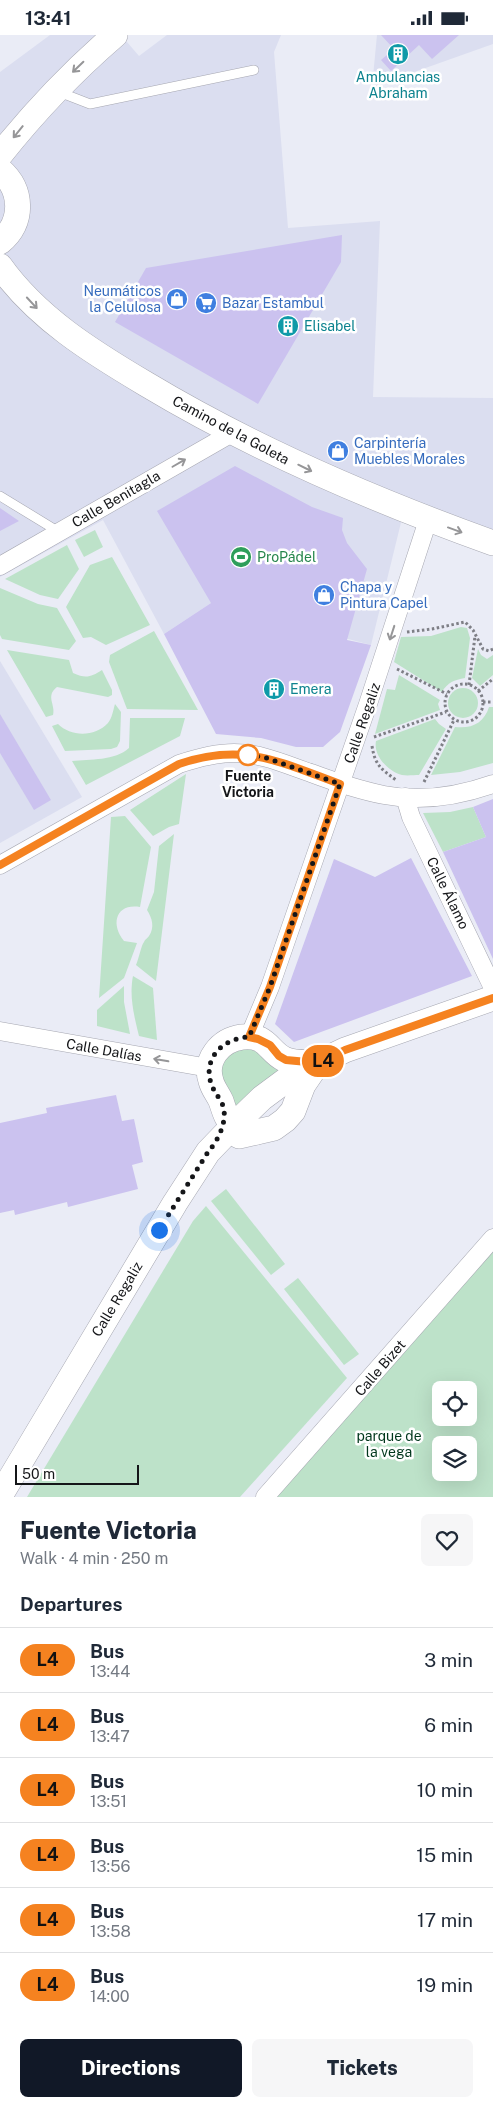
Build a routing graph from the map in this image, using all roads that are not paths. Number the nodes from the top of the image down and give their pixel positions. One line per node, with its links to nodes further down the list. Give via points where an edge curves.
1 (115, 35): 3 (street, one-way to 3)
2 (254, 70): 3 (lane, via 90,104)
3 (54, 90): 4 (street, one-way to 4)
4 (0, 155)
5 (0, 170): 6 (street, via 14,188 18,209 12,229)
6 (0, 242)
7 (0, 267): 8 (street, Camino de la Goleta, one-way to 8, via 42,315 71,336 147,385)
8 (232, 433): 10 (street, Camino de la Goleta, one-way to 10, via 316,474); 11 (street, Calle Benitagla, one-way to 8)
9 (0, 496): 11 (lane)
10 (428, 520): 12 (street, Camino de la Goleta, one-way to 12); 14 (street, Calle Regaliz, one-way to 14)
11 (60, 532): 13 (street, Calle Benitagla)
12 (493, 543)
13 (0, 566)
14 (340, 784): 16 (street, via 386,795); 17 (street, via 264,757 235,753 201,757 179,764); 21 (street, Calle Regaliz, via 270,987)
15 (493, 784): 16 (street, via 474,791 437,797)
16 (406, 787): 18 (street, Calle Álamo, via 412,817)
17 (0, 865)
18 (493, 988)
19 (493, 998): 23 (street, Calle Regaliz, via 345,1050)
20 (0, 1031): 22 (street, Calle Dalías, one-way to 20)
21 (249, 1037): 22 (street, via 231,1040 219,1048); 23 (street, via 270,1045)
22 (209, 1068): 24 (street, via 214,1089)
23 (291, 1075): 24 (street, Calle Regaliz)
24 (233, 1127): 26 (street, Calle Regaliz, via 208,1152 175,1203)
25 (493, 1238): 27 (street, Calle Bizet)
26 (0, 1496)
27 (265, 1497)

